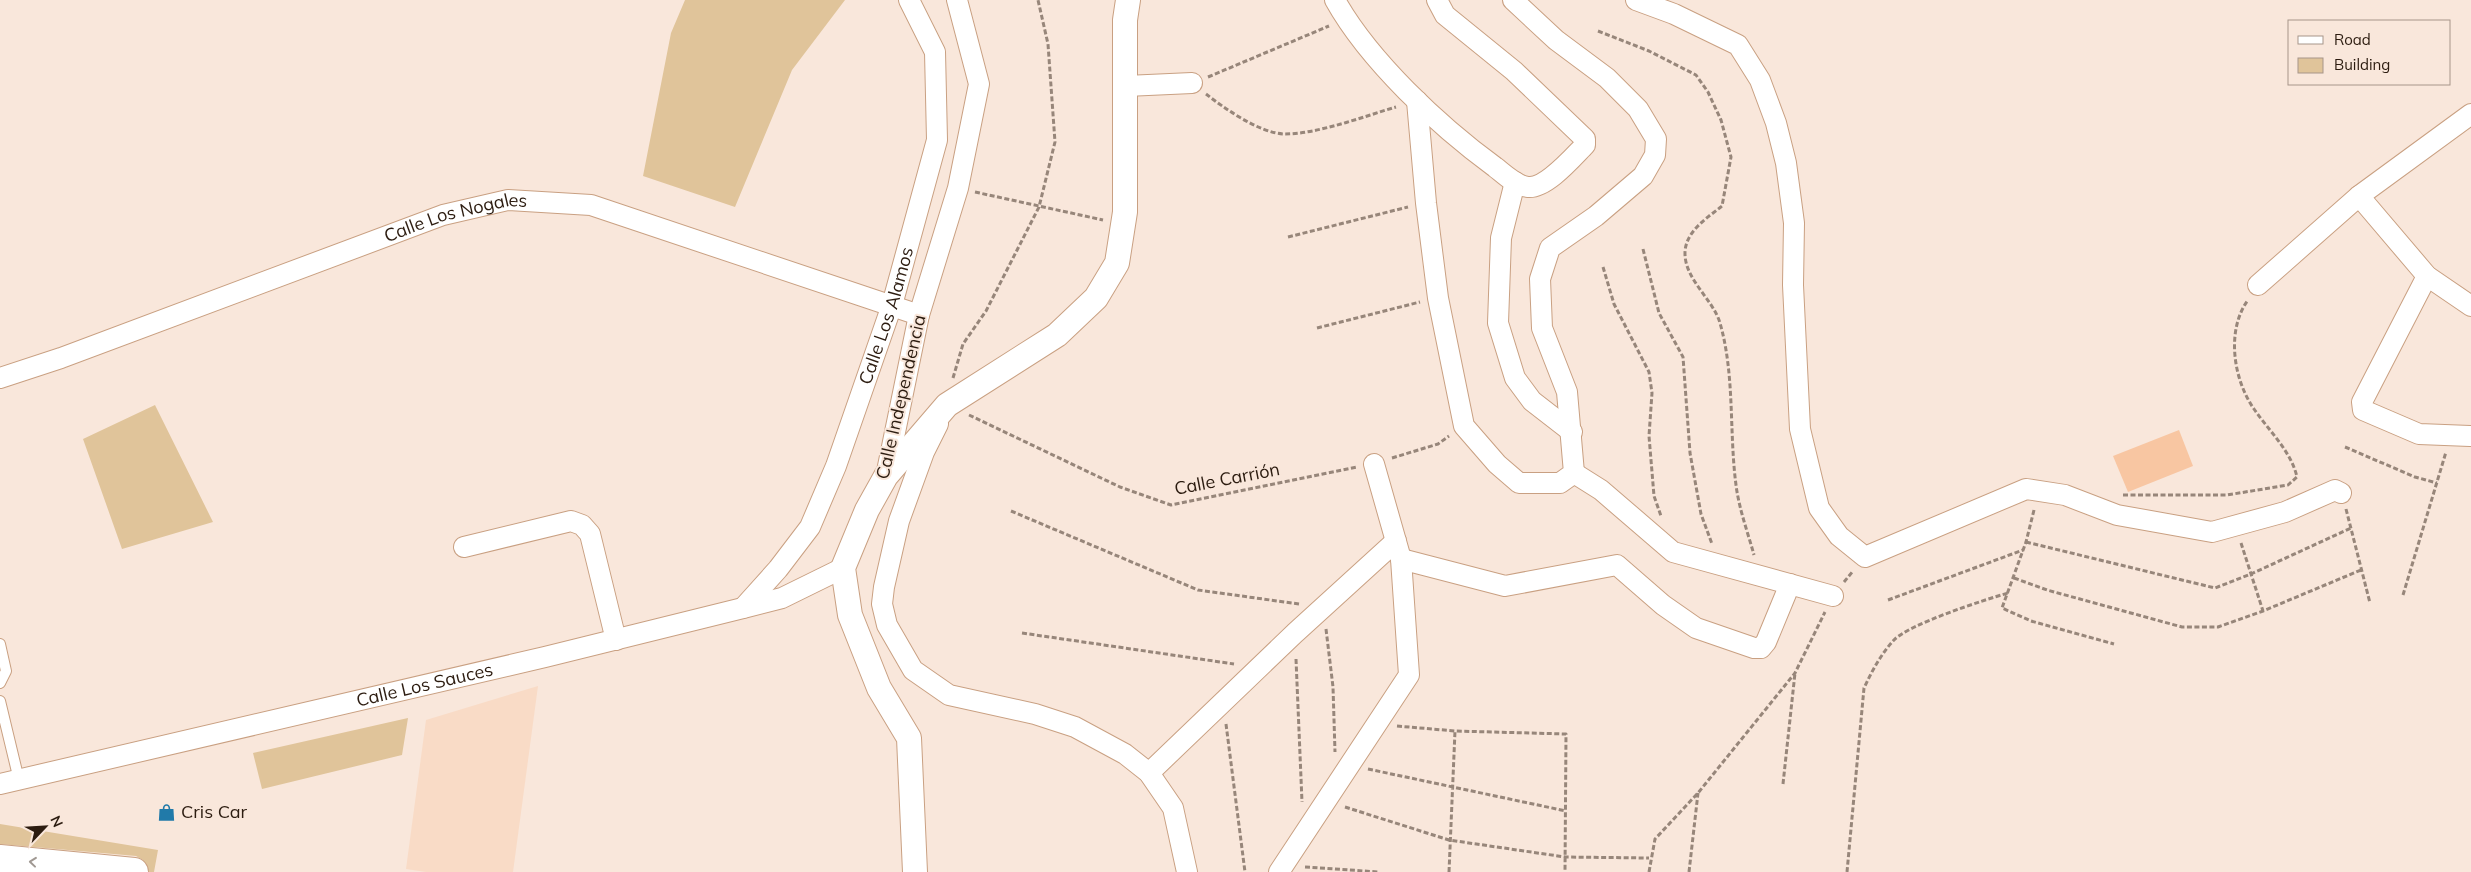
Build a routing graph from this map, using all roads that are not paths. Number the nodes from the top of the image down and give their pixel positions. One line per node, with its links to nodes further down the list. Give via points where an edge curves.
1 (909, 0): 16 (street, Calle Los Alamos, via 935,52 937,140)
2 (957, 0): 18 (street, Calle Independencia, via 979,84 958,188)
3 (1128, 0): 9 (street, via 1125,20)
4 (1335, 0): 10 (street, via 1345,19)
5 (1437, 0): 12 (street, via 1445,15 1514,71 1585,139 1585,145 1541,184 1528,187)
6 (1513, 0): 21 (street, via 1556,40 1607,78 1638,109 1656,139 1656,155 1643,176 1596,216 1550,248 1540,279 1542,328 1567,392)
7 (1636, 0): 26 (street, via 1674,14 1738,45 1760,80 1786,163 1794,223 1793,285 1800,429 1819,508 1839,536 1865,557 2026,489 2065,495 2116,515 2212,532 2285,512 2335,490)
8 (1192, 83): 9 (street)
9 (1126, 86): 20 (street, via 1125,193 1117,263 1096,298 1056,335)
10 (1417, 101): 12 (street, via 1461,142); 24 (street, via 1438,298 1464,426 1497,464 1519,483 1560,483)
11 (2471, 114): 13 (street)
12 (1515, 182): 21 (street, via 1501,238 1498,323 1515,378 1532,401)
13 (2359, 196): 14 (street); 15 (street)
14 (2426, 276): 17 (street); 22 (street, via 2362,402 2363,410 2419,434)
15 (2258, 285)
16 (892, 305): 18 (street, Calle Los Nogales); 19 (street, Calle Los Nogales, via 591,205 508,200 443,215 62,358); 32 (street, Calle Los Alamos, via 836,466 810,526)
17 (2471, 306)
18 (919, 315): 25 (street, Calle Independencia)
19 (0, 378)
20 (948, 405): 25 (street); 37 (street, via 924,452 899,521 882,604 886,625 913,670 949,695 1035,714 1075,727 1125,754)
21 (1572, 432): 24 (street)
22 (2460, 435)
23 (1374, 464): 28 (street)
24 (1574, 473): 30 (street, via 1601,490 1672,552)
25 (886, 476): 29 (street, Calle Independencia, via 867,510)
26 (2341, 493)
27 (464, 547): 33 (street, via 571,521 582,525 590,534)
28 (1399, 550): 30 (street, via 1505,586 1617,565 1663,605 1696,628 1754,648 1760,648 1766,642); 37 (street, via 1323,608); 40 (street, via 1409,675)
29 (843, 568): 32 (street, Calle Los Sauces, via 782,598); 42 (street, via 850,615 879,688 909,738)
30 (1790, 584): 31 (street)
31 (1833, 596)
32 (744, 608): 33 (street, Calle Los Sauces)
33 (616, 640): 38 (street, Calle Los Sauces)
34 (0, 644): 35 (lane, via 6,671)
35 (0, 683)
36 (0, 701): 38 (lane)
37 (1149, 773): 43 (street, via 1173,808)
38 (10, 782)
39 (0, 859): 41 (highway, one-way to 39)
40 (1281, 869)
41 (134, 872)
42 (915, 872)
43 (1188, 872)

